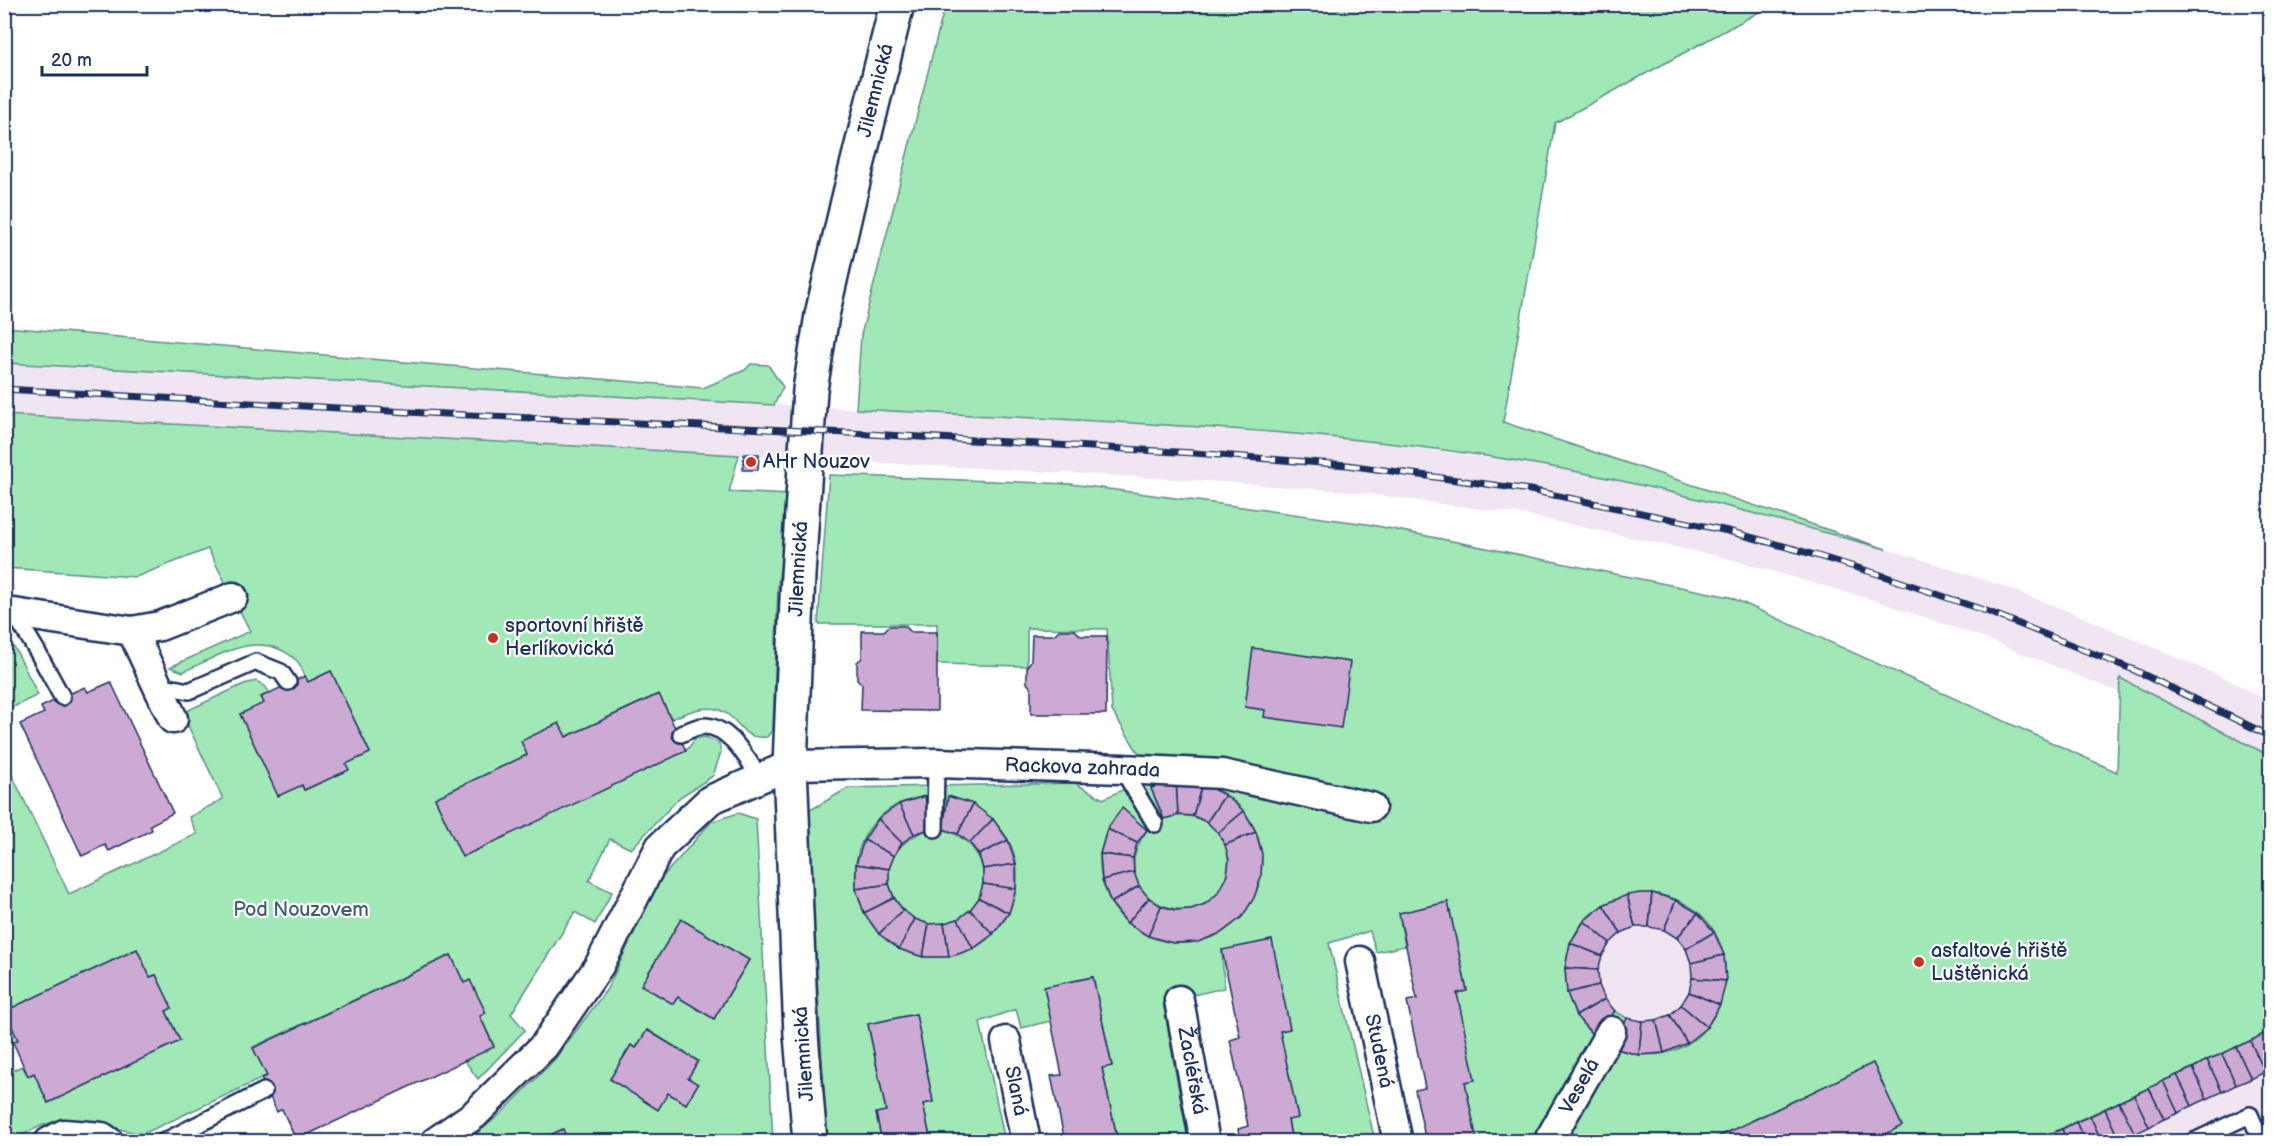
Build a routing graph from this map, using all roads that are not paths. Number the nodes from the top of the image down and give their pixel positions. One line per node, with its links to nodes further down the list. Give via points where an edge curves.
1 (897, 4): 11 (street, Jilemnická, via 822,315 810,390)
2 (233, 597): 4 (street, via 160,626)
3 (9, 613): 4 (street); 7 (lane, via 37,651)
4 (132, 631): 6 (street)
5 (288, 682): 6 (lane, via 281,672 256,662 189,691)
6 (156, 683): 8 (street)
7 (62, 697)
8 (173, 719)
9 (681, 734): 13 (lane, via 704,726 723,732)
10 (936, 764): 11 (street, Rackova zahrada); 12 (street, Rackova zahrada); 16 (lane)
11 (790, 765): 13 (street); 26 (street, Jilemnická, via 801,1035)
12 (1122, 769): 14 (street, Rackova zahrada, via 1222,774); 15 (lane)
13 (760, 778): 25 (street, via 710,800 660,847 598,966 544,1046 474,1115)
14 (1371, 807)
15 (1155, 824)
16 (935, 829)
17 (1360, 961): 29 (street, Studená)
18 (1179, 1000): 28 (street, Žacléřská)
19 (1616, 1023): 30 (street, Veselá)
20 (1006, 1041): 27 (street, Slaná)
21 (264, 1091): 24 (lane)
22 (49, 1142): 23 (street, via 64,1134 102,1137)
23 (109, 1142)
24 (162, 1142)
25 (435, 1142)
26 (810, 1142)
27 (1026, 1142)
28 (1205, 1142)
29 (1398, 1142)
30 (1548, 1142)
31 (2192, 1142): 32 (lane, via 2250,1115)
32 (2262, 1142)

